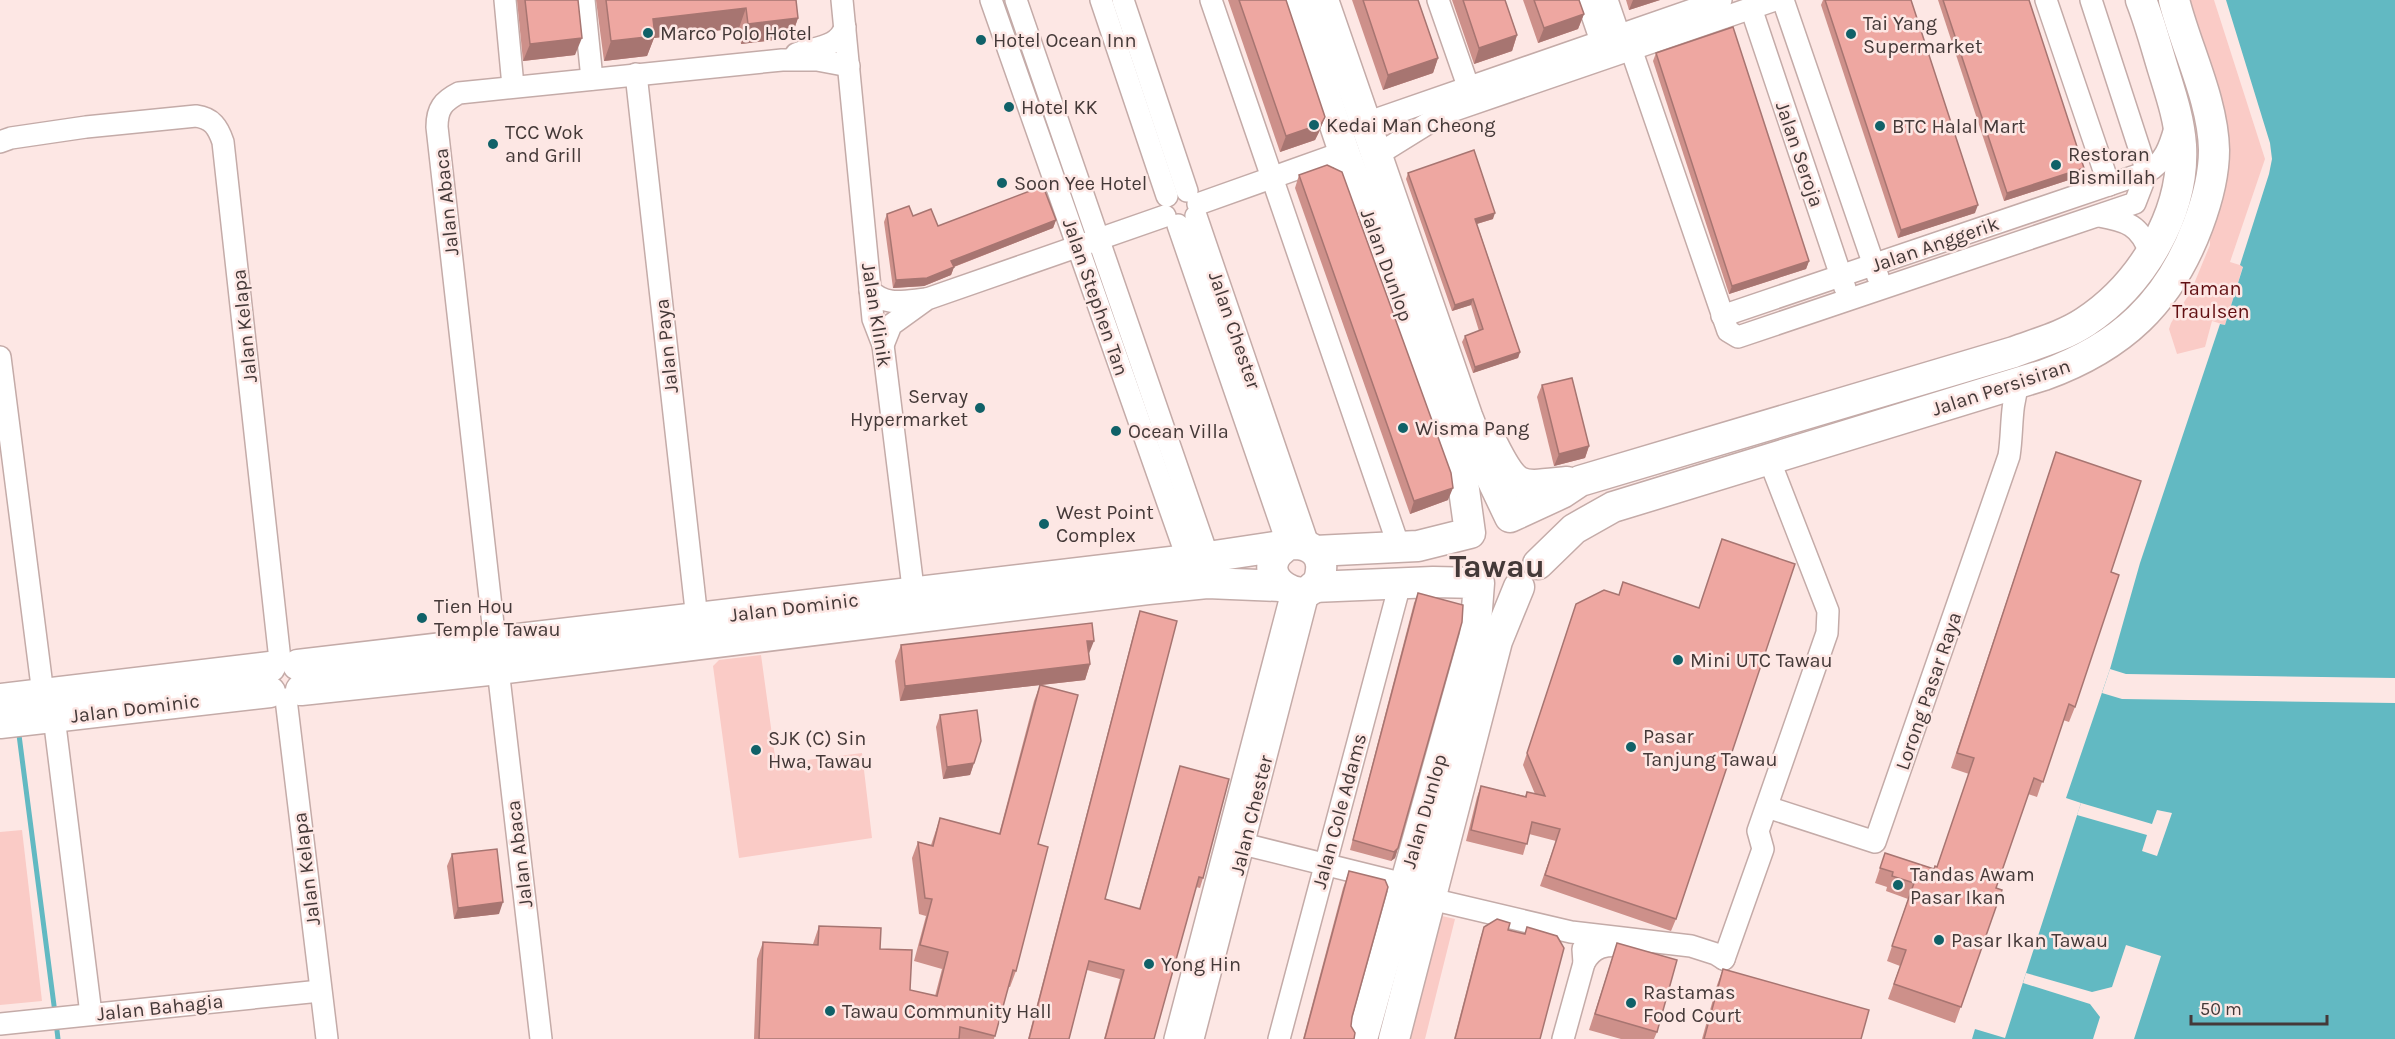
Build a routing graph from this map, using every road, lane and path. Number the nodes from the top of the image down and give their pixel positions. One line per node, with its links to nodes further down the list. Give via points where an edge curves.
1 (505, 0): 28 (street)
2 (584, 0): 27 (street)
3 (842, 0): 22 (street, Jalan Klinik)
4 (991, 0): 43 (street, Jalan Stephen Tan)
5 (1016, 0): 42 (street, Jalan Stephen Tan)
6 (1101, 0): 40 (street, Jalan Chester)
7 (1123, 0): 40 (street, Jalan Chester)
8 (1211, 0): 37 (street)
9 (1293, 0): 34 (street, Jalan Dunlop)
10 (1323, 0): 32 (street, Jalan Dunlop)
11 (1438, 0): 29 (street)
12 (1587, 0): 23 (street)
13 (1607, 0): 23 (street)
14 (1721, 0): 23 (street)
15 (1775, 0): 21 (street)
16 (1782, 0): 45 (street, Jalan Seroja)
17 (2046, 0): 38 (street)
18 (2091, 0): 36 (street)
19 (2141, 0): 31 (street, Jalan Persisiran)
20 (2174, 0): 54 (street, Jalan Persisiran, via 2210,118 2214,149 2211,180 2192,242 2168,287 2127,330 2101,350 2070,366)
21 (1751, 8): 23 (street); 46 (street, Jalan Seroja)
22 (845, 27): 24 (street, via 836,42); 25 (street, Jalan Klinik)
23 (1617, 42): 29 (street); 30 (street); 51 (street, Jalan Anggerik)
24 (782, 60): 25 (street, via 817,60); 26 (street, Jalan Abaca)
25 (849, 66): 48 (street, Jalan Klinik)
26 (636, 74): 27 (street, Jalan Abaca); 72 (street, Jalan Paya)
27 (592, 79): 28 (street, Jalan Abaca)
28 (513, 86): 73 (street, Jalan Abaca, via 459,93 441,106 437,115)
29 (1468, 86): 30 (street)
30 (1447, 103): 32 (street); 35 (street, via 1436,117)
31 (2178, 119): 36 (street, Jalan Anggerik, via 2166,154); 44 (street, Jalan Persisiran, via 2179,178 2164,227)
32 (1366, 123): 35 (street, Jalan Dunlop); 39 (street, via 1355,133 1364,171)
33 (0, 142): 74 (street, Jalan Kelapa, via 86,127 196,116 204,117 219,129)
34 (1344, 152): 37 (street); 39 (street, Jalan Dunlop)
35 (1377, 155): 56 (street, Jalan Dunlop)
36 (2148, 172): 38 (street, Jalan Anggerik); 41 (street, Jalan Anggerik, via 2134,202)
37 (1272, 177): 40 (street); 63 (street)
38 (2109, 185): 45 (street, Jalan Anggerik)
39 (1363, 199): 62 (street, Jalan Dunlop, via 1456,453)
40 (1182, 208): 42 (street); 64 (street, Jalan Chester)
41 (2099, 216): 44 (street, via 2138,230); 47 (street, Jalan Anggerik)
42 (1099, 239): 43 (street); 65 (street, Jalan Stephen Tan)
43 (1078, 246): 49 (street); 65 (street, Jalan Stephen Tan)
44 (2150, 253): 57 (street, Jalan Persisiran, via 2132,281 2110,304 2061,335)
45 (1874, 265): 46 (street, Jalan Anggerik); 47 (street, Jalan Seroja)
46 (1841, 276): 50 (street, Jalan Seroja); 51 (street, Jalan Anggerik)
47 (1882, 289): 50 (street, Jalan Anggerik)
48 (870, 290): 49 (street, via 891,302); 52 (street, Jalan Klinik, via 873,319)
49 (927, 299): 52 (street, via 891,325)
50 (1849, 300): 51 (street, Jalan Anggerik, via 1738,337 1728,331)
51 (1722, 315)
52 (883, 345): 71 (street, Jalan Klinik)
53 (0, 357): 76 (street)
54 (2019, 383): 55 (street, Jalan Persisiran); 58 (street, Lorong Pasar Raya, via 2013,399)
55 (1979, 395): 58 (street, via 2002,415); 59 (street, Jalan Persisiran)
56 (1467, 416): 60 (street, via 1487,434 1506,471 1517,481 1538,487); 61 (street, Jalan Dunlop)
57 (1791, 418): 59 (street, via 1771,440); 60 (street, Jalan Persisiran)
58 (2011, 430): 78 (street, Lorong Pasar Raya, via 2008,456 1875,842)
59 (1769, 459): 66 (street, Jalan Persisiran, via 1613,507 1574,529); 78 (street, via 1828,611 1829,623)
60 (1580, 481): 61 (street, Jalan Persisiran)
61 (1510, 517): 62 (street, via 1487,518); 66 (street, via 1521,521 1534,534)
62 (1470, 533): 63 (street, Jalan Dominic); 67 (street, via 1466,543 1467,565)
63 (1399, 547): 64 (street, Jalan Dominic)
64 (1304, 548): 65 (street, Jalan Dominic); 70 (street, via 1322,566 1318,581); 70 (street, via 1276,556 1273,564 1273,572)
65 (1208, 563): 70 (street, Jalan Dominic); 71 (street, Jalan Dominic)
66 (1538, 564): 69 (street)
67 (1479, 583): 68 (street, Jalan Dominic); 69 (street, via 1499,591); 81 (street, Jalan Dunlop, via 1475,635)
68 (1400, 584): 70 (street, Jalan Dominic); 80 (street, Jalan Cole Adams)
69 (1519, 587): 82 (street, Jalan Dunlop, via 1497,640)
70 (1299, 589): 79 (street, Jalan Chester); 92 (street, Jalan Chester)
71 (916, 605): 72 (street, Jalan Dominic); 73 (street, Jalan Dominic)
72 (697, 619): 73 (street, Jalan Dominic)
73 (497, 656): 74 (street, Jalan Dominic); 91 (street, Jalan Abaca)
74 (284, 679): 76 (street, Jalan Dominic); 87 (street, Jalan Kelapa)
75 (0, 699): 76 (street, Jalan Dominic)
76 (49, 706): 77 (street, Jalan Dominic); 88 (street)
77 (0, 723)
78 (1767, 807): 85 (street, via 1758,831 1763,849)
79 (1243, 844): 80 (street); 93 (street, Jalan Chester)
80 (1325, 864): 81 (street); 94 (street, Jalan Cole Adams)
81 (1404, 884): 84 (street, Jalan Dunlop)
82 (1431, 898): 83 (street); 84 (street, via 1415,903); 96 (street, Jalan Dunlop)
83 (1571, 932): 85 (street, via 1691,946); 86 (street, via 1579,938)
84 (1387, 945): 95 (street, Jalan Dunlop)
85 (1724, 959): 86 (street, via 1709,962 1612,945 1594,949)
86 (1584, 963): 97 (street)
87 (320, 991): 88 (street, Jalan Bahagia); 90 (street, Jalan Kelapa)
88 (86, 1015): 89 (street, Jalan Bahagia)
89 (0, 1024)
90 (327, 1039)
91 (541, 1039)
92 (1175, 1039)
93 (1193, 1039)
94 (1279, 1039)
95 (1362, 1039)
96 (1395, 1039)
97 (1563, 1039)

